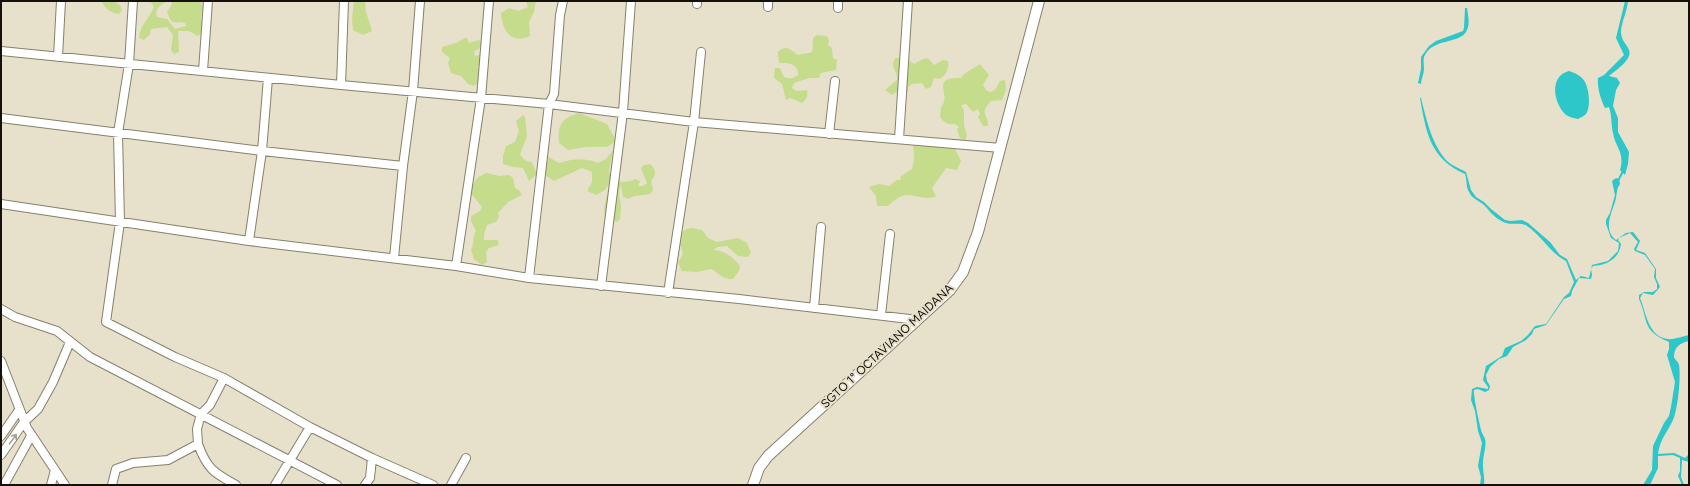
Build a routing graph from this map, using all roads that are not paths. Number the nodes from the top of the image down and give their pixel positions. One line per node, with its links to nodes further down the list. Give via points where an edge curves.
1 (61, 1): 13 (street)
2 (133, 1): 14 (street)
3 (208, 1): 15 (street)
4 (344, 1): 18 (street)
5 (420, 1): 19 (street)
6 (489, 1): 20 (street)
7 (563, 1): 21 (street, via 554,94)
8 (631, 1): 22 (street)
9 (908, 1): 27 (street)
10 (1039, 1): 28 (main road, SGTO 1° OCTAVIANO MAIDANA)
11 (1, 51): 13 (street)
12 (701, 52): 24 (street)
13 (58, 57): 14 (street)
14 (129, 64): 15 (street); 25 (street)
15 (203, 71): 16 (street)
16 (268, 78): 18 (street); 29 (street)
17 (835, 81): 26 (street)
18 (341, 85): 19 (street)
19 (414, 91): 20 (street); 30 (street)
20 (481, 98): 21 (street); 37 (street)
21 (549, 104): 22 (street); 38 (street)
22 (623, 112): 24 (street); 39 (street)
23 (1, 118): 25 (street)
24 (694, 122): 26 (street); 40 (street)
25 (118, 133): 29 (street); 32 (street)
26 (829, 134): 27 (street)
27 (899, 139): 28 (street)
28 (1001, 148): 44 (main road, SGTO 1° OCTAVIANO MAIDANA, via 978,232 963,272 950,290)
29 (262, 151): 30 (street); 35 (street)
30 (403, 166): 36 (street)
31 (1, 204): 32 (street)
32 (120, 222): 35 (street); 47 (street, via 106,322)
33 (821, 227): 41 (street)
34 (890, 234): 43 (street)
35 (249, 241): 36 (street)
36 (394, 258): 37 (street)
37 (456, 266): 38 (street)
38 (528, 278): 39 (street)
39 (601, 286): 40 (street)
40 (668, 292): 41 (street)
41 (814, 308): 43 (street)
42 (1, 309): 45 (street, via 15,317 57,331)
43 (881, 315): 44 (street)
44 (918, 320): 70 (main road, SGTO 1° OCTAVIANO MAIDANA, via 768,456 758,468)
45 (70, 342): 49 (street, via 90,357); 50 (street, via 38,409)
46 (1, 361): 48 (street)
47 (224, 378): 49 (street, via 210,405); 51 (street)
48 (19, 410): 50 (street); 52 (street)
49 (201, 414): 54 (street, via 197,429); 58 (street)
50 (24, 422): 53 (street); 55 (street, one-way to 50)
51 (310, 427): 56 (street); 58 (street)
52 (1, 436)
53 (32, 436): 59 (street); 60 (street)
54 (198, 444): 63 (street, via 168,460 133,463 116,469); 64 (street, via 204,461 219,475)
55 (1, 455)
56 (372, 458): 67 (street, via 370,478); 68 (street)
57 (466, 458): 69 (street)
58 (290, 461): 65 (street); 66 (street)
59 (55, 470): 61 (street); 62 (street)
60 (4, 485)
61 (51, 485)
62 (65, 485)
63 (112, 485)
64 (236, 485)
65 (275, 485)
66 (337, 485)
67 (365, 485)
68 (433, 485)
69 (451, 485)
70 (753, 485)

